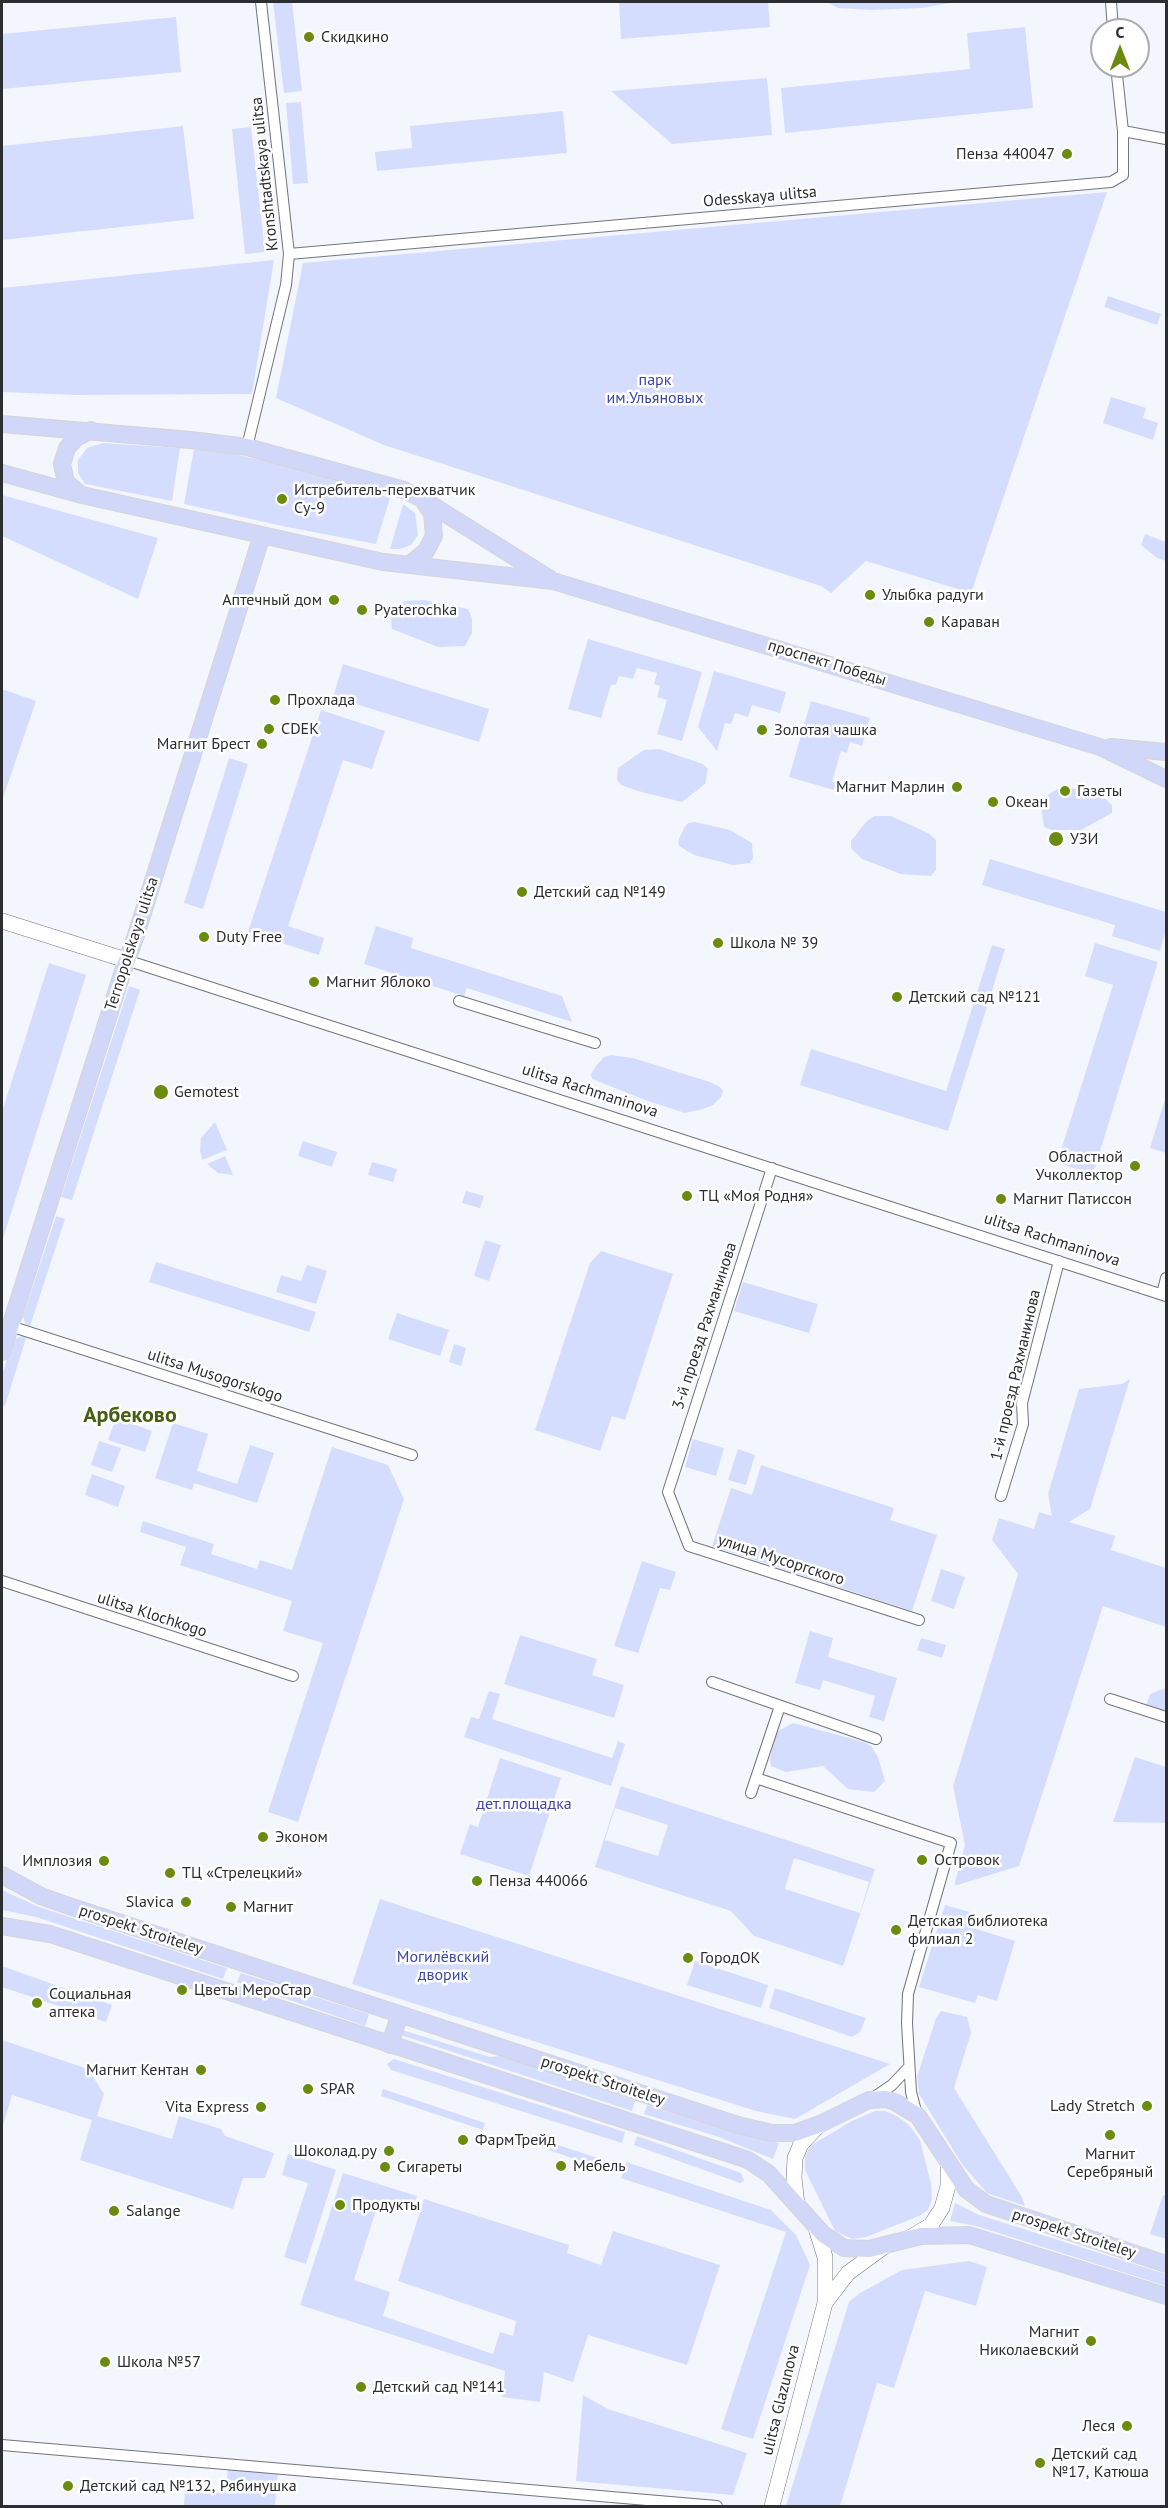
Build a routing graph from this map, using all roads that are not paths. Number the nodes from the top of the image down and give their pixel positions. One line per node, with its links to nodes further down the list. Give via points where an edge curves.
1 (261, 2): 7 (street, Kronshtadtskaya ulitsa)
2 (1111, 2): 3 (street)
3 (1112, 18)
4 (1117, 78): 5 (street, Odesskaya ulitsa)
5 (1123, 131): 6 (street); 7 (street, Odesskaya ulitsa, via 1123,175 1111,182)
6 (1167, 139)
7 (289, 254): 10 (street, Kronshtadtskaya ulitsa, via 286,285)
8 (2, 424): 9 (main road)
9 (91, 430): 10 (main road, проспект Победы); 12 (main road, via 67,448 62,464 66,482)
10 (247, 447): 13 (main road, проспект Победы, via 404,490)
11 (2, 473): 12 (main road)
12 (82, 495): 14 (main road, проспект Победы)
13 (422, 499): 15 (main road, via 432,514 434,536 426,551); 16 (main road, проспект Победы)
14 (262, 535): 15 (main road, проспект Победы); 21 (main road, Ternopolskaya ulitsa)
15 (410, 565): 16 (main road, проспект Победы)
16 (553, 581): 17 (main road, проспект Победы)
17 (1100, 747): 18 (main road, проспект Победы); 19 (main road, проспект Победы)
18 (1167, 752)
19 (1167, 779)
20 (2, 921): 21 (street, ulitsa Rachmaninova)
21 (126, 960): 24 (street, ulitsa Rachmaninova); 28 (main road, Ternopolskaya ulitsa)
22 (459, 1000): 23 (street)
23 (595, 1043)
24 (772, 1168): 25 (street, ulitsa Rachmaninova); 31 (street, 3-й проезд Рахманинова)
25 (1059, 1261): 27 (street, ulitsa Rachmaninova); 32 (street, 1-й проезд Рахманинова, via 1022,1403 1023,1424)
26 (1167, 1278): 27 (street)
27 (1164, 1295)
28 (10, 1326): 29 (main road, Ternopolskaya ulitsa); 30 (street, ulitsa Musogorskogo)
29 (2, 1352)
30 (412, 1455)
31 (668, 1492): 34 (street, улица Мусоргского, via 689,1546)
32 (1001, 1496)
33 (2, 1581): 35 (street, ulitsa Klochkogo)
34 (919, 1620)
35 (293, 1676)
36 (712, 1682): 38 (street)
37 (1110, 1700): 39 (street)
38 (780, 1706): 40 (street); 41 (street)
39 (1167, 1717)
40 (876, 1739)
41 (756, 1778): 42 (street); 47 (street, via 951,1843 908,1994)
42 (751, 1793)
43 (2, 1875): 45 (main road, prospekt Stroiteley, via 63,1904)
44 (2, 1926): 46 (main road, prospekt Stroiteley, via 50,1934)
45 (399, 2016): 46 (main road); 50 (main road, prospekt Stroiteley, via 738,2125 783,2133)
46 (390, 2045): 52 (main road, prospekt Stroiteley, via 748,2160 769,2174)
47 (909, 2067): 48 (street); 49 (street, via 910,2092)
48 (869, 2100): 49 (main road, prospekt Stroiteley, via 895,2102); 50 (main road, prospekt Stroiteley)
49 (918, 2116): 51 (main road, prospekt Stroiteley)
50 (820, 2124): 52 (street, via 801,2144 795,2158)
51 (948, 2162): 54 (street, via 948,2186 942,2208 931,2225); 56 (main road, prospekt Stroiteley, via 966,2188 986,2204)
52 (797, 2204): 53 (main road, prospekt Stroiteley)
53 (815, 2225): 55 (main road, prospekt Stroiteley, via 831,2241 844,2247 869,2249); 58 (street, ulitsa Glazunova, via 825,2258)
54 (911, 2237): 55 (main road, prospekt Stroiteley); 57 (main road, prospekt Stroiteley, via 979,2237)
55 (887, 2244): 58 (street, ulitsa Glazunova, via 848,2273)
56 (1167, 2264)
57 (1167, 2296)
58 (825, 2303): 61 (street, ulitsa Glazunova)
59 (2, 2445): 60 (street)
60 (717, 2506)
61 (772, 2506)

